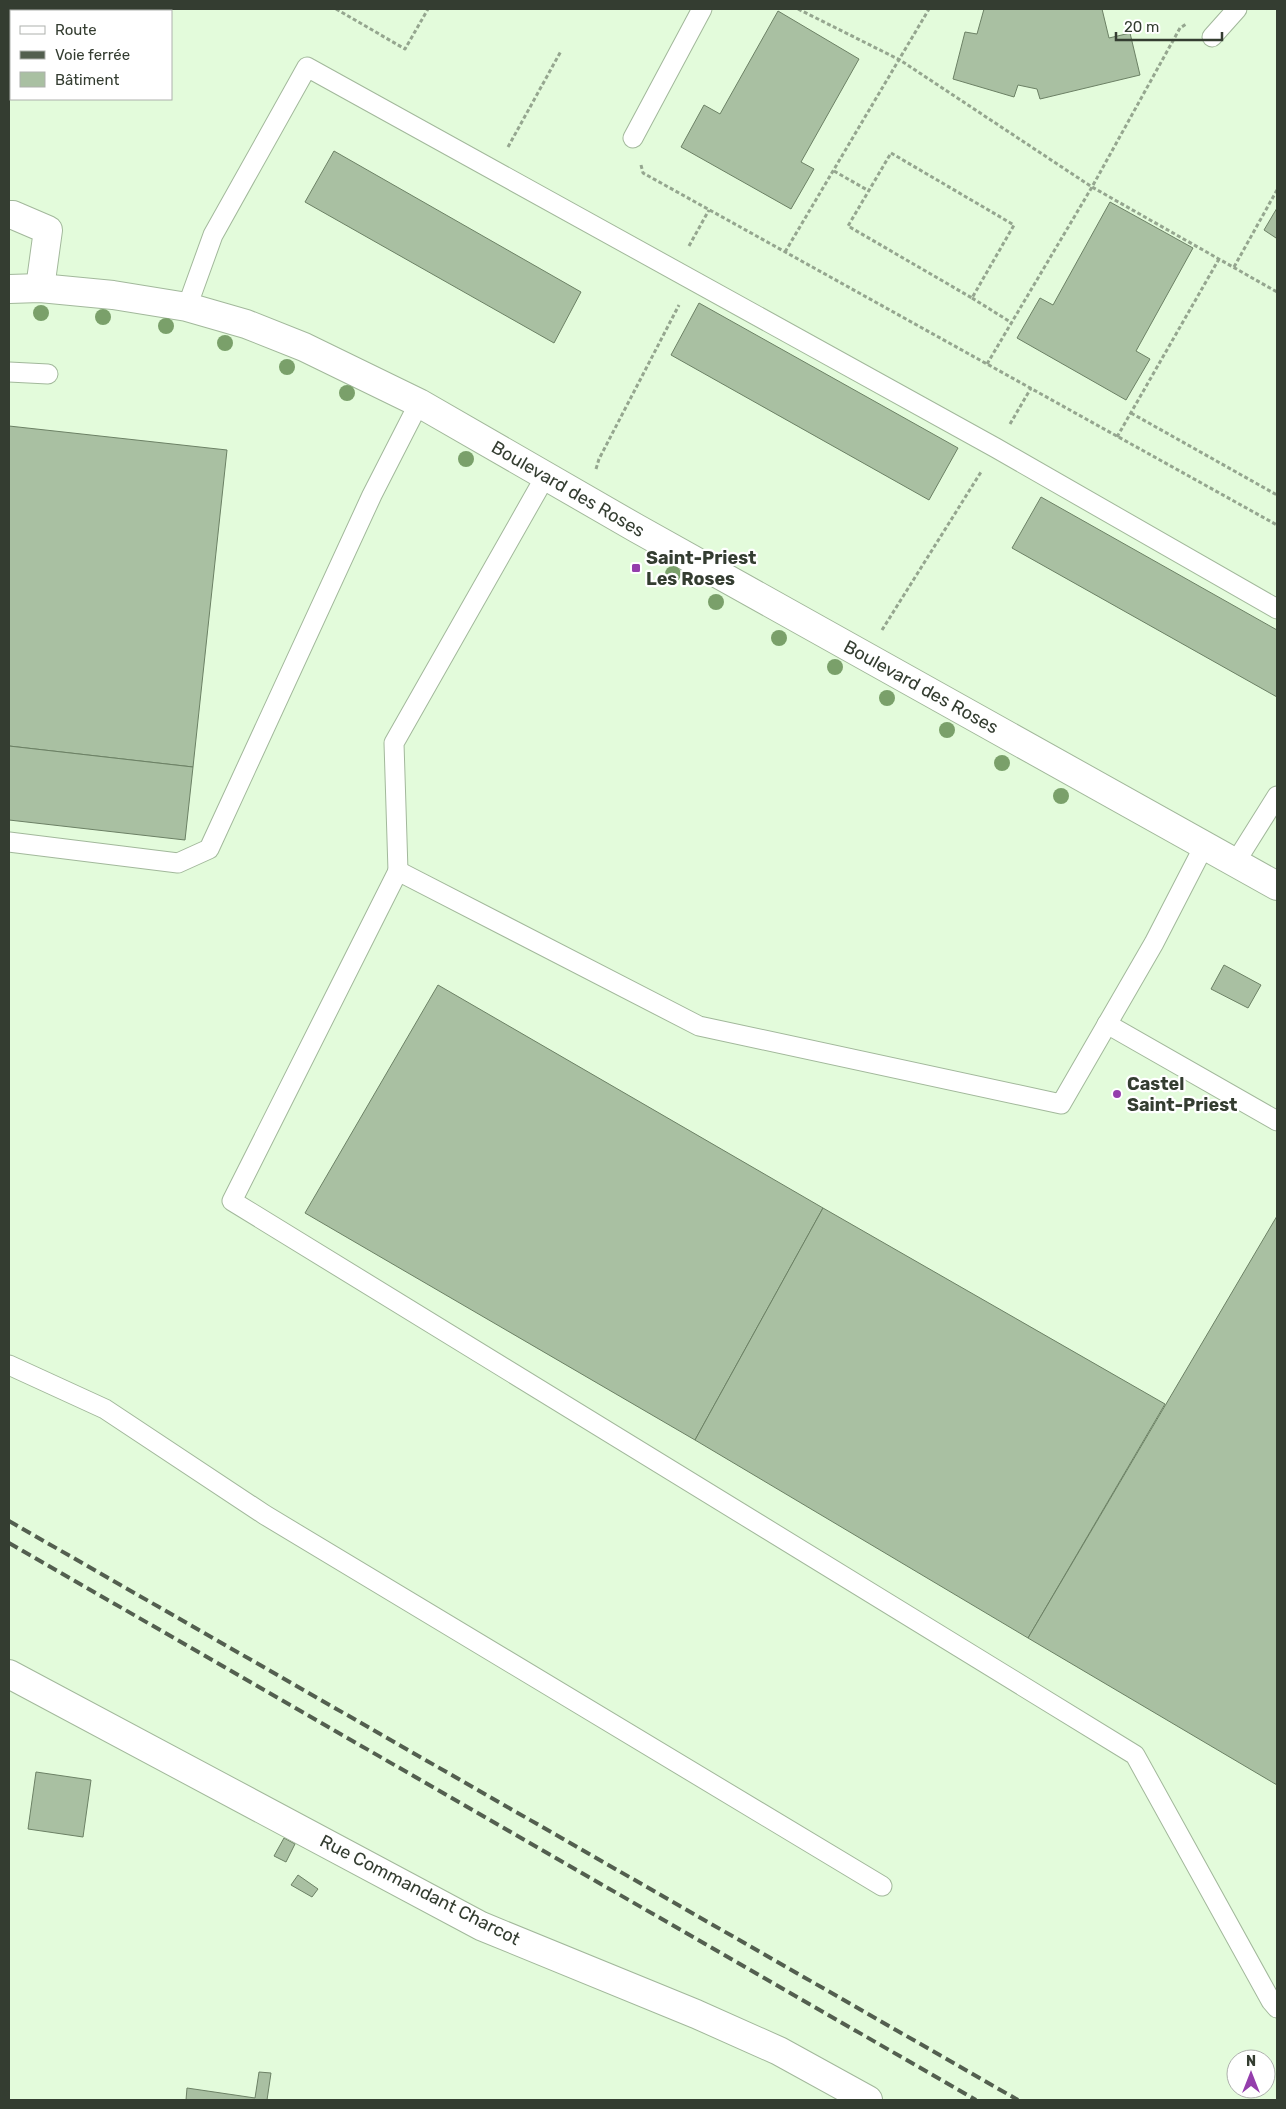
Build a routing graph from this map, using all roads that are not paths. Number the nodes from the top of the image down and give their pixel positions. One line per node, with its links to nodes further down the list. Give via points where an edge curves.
1 (702, 9): 4 (lane)
2 (1237, 9): 3 (lane)
3 (1212, 37)
4 (633, 138)
5 (9, 215): 6 (street, via 48,230)
6 (40, 288): 7 (street, Boulevard des Roses); 8 (street, Boulevard des Roses)
7 (9, 289)
8 (187, 307): 11 (street, Boulevard des Roses, via 246,324 304,347); 13 (lane, via 214,235 307,67 996,448)
9 (9, 372): 10 (lane)
10 (48, 374)
11 (419, 403): 12 (street, Boulevard des Roses); 15 (lane, via 372,495 209,849 178,863)
12 (545, 477): 16 (street, Boulevard des Roses); 18 (lane, via 394,743)
13 (1277, 609)
14 (1277, 796): 17 (lane)
15 (9, 842)
16 (1204, 846): 17 (street, Boulevard des Roses); 20 (lane, via 1154,943)
17 (1235, 863): 19 (street, Boulevard des Roses)
18 (398, 871): 20 (lane, via 699,1026 1062,1104); 25 (lane, via 232,1201 1135,1755)
19 (1277, 886)
20 (1107, 1024): 21 (lane)
21 (1277, 1122)
22 (9, 1365): 24 (lane, via 105,1409 264,1516)
23 (9, 1674): 26 (street, Rue Commandant Charcot, via 481,1926 696,2014 771,2048)
24 (882, 1886)
25 (1277, 2008)
26 (868, 2100)

